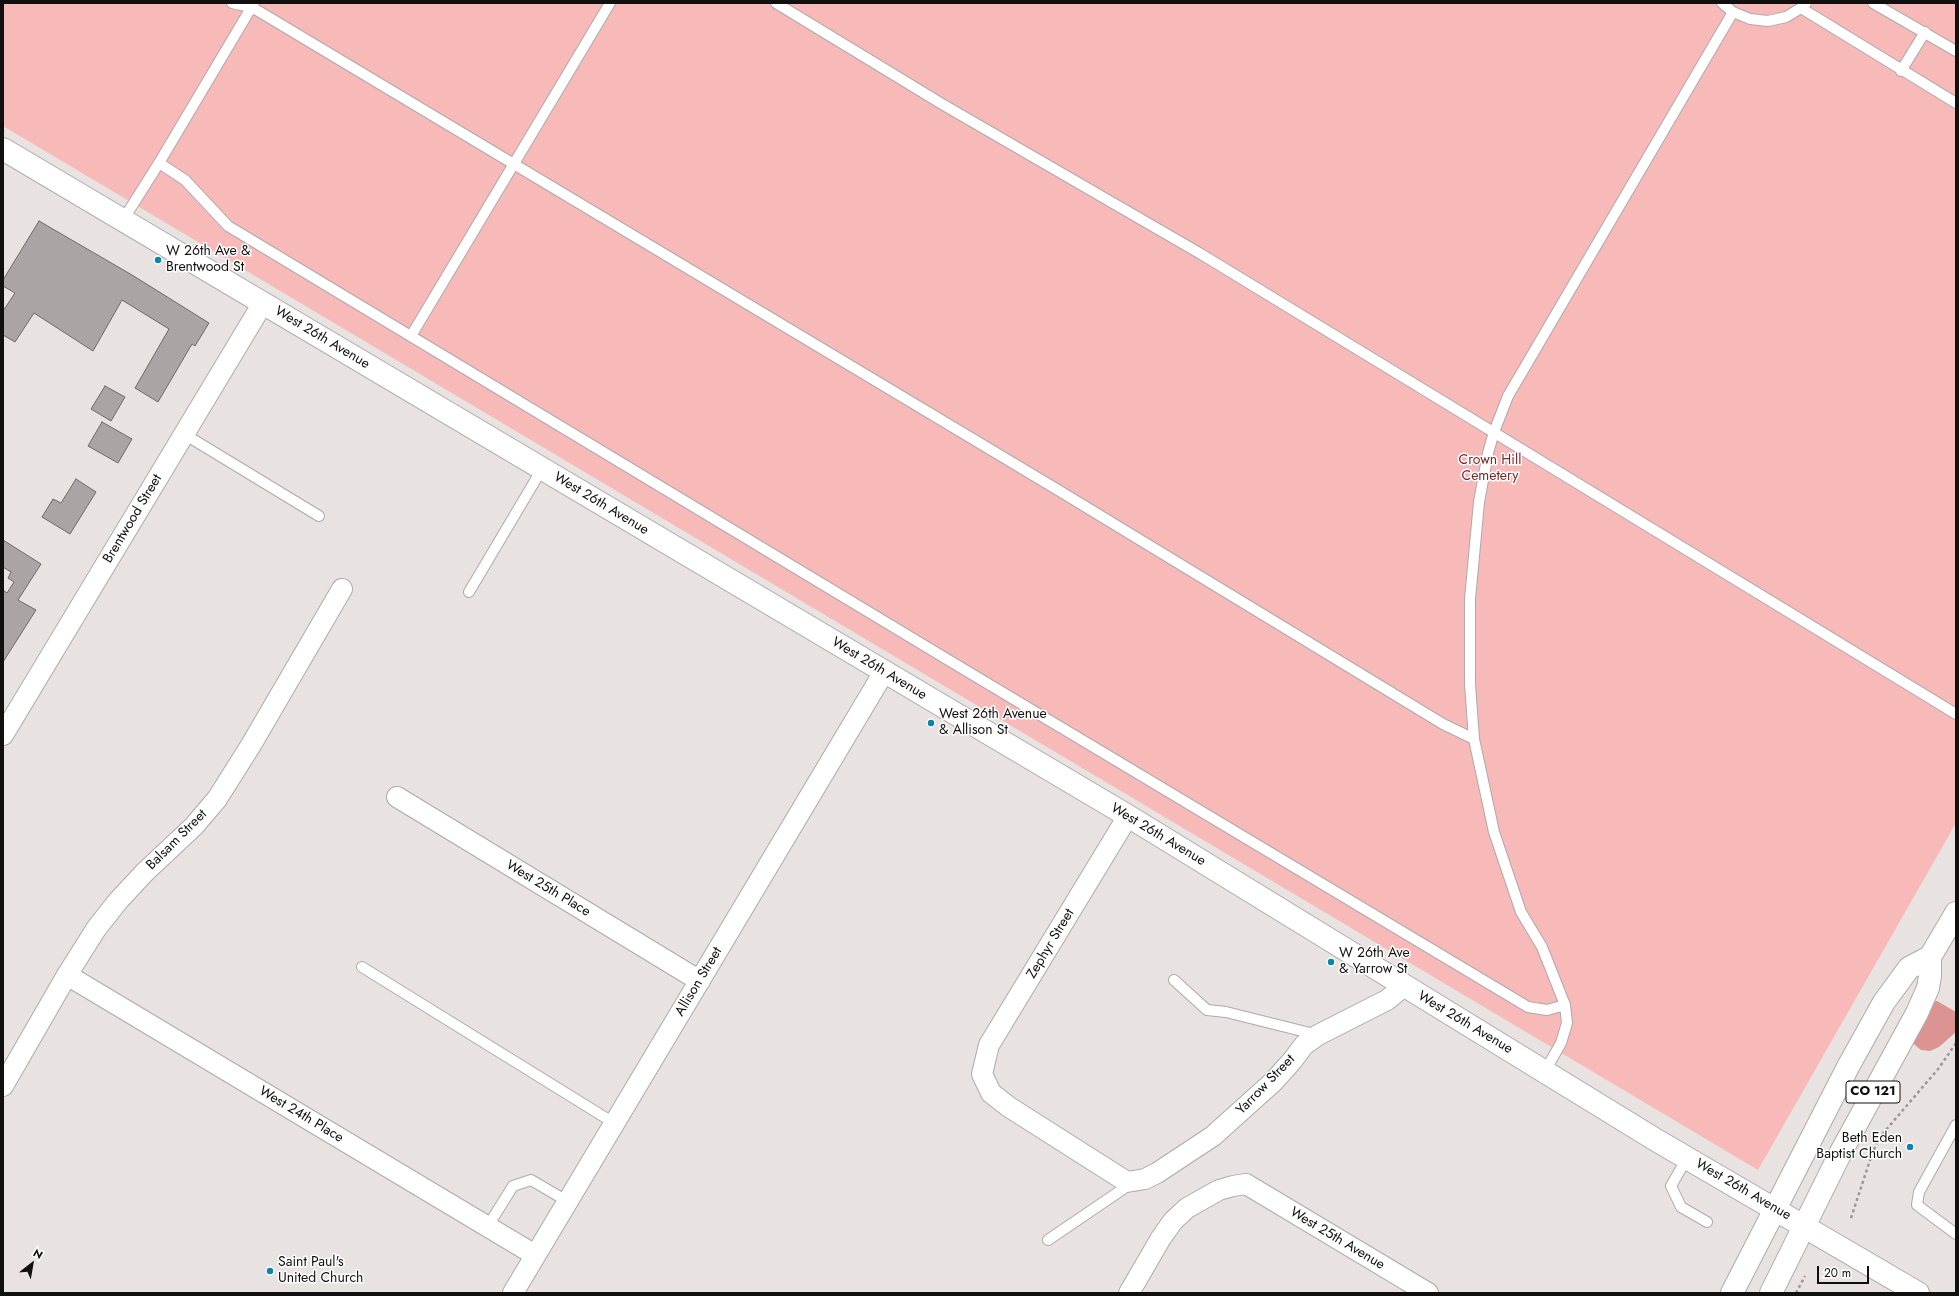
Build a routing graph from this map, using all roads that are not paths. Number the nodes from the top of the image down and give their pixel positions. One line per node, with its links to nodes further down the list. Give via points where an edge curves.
1 (232, 3): 6 (lane)
2 (610, 3): 15 (lane)
3 (776, 3): 19 (lane, via 942,104 1201,254)
4 (1722, 3): 8 (lane)
5 (1873, 3): 9 (lane)
6 (253, 5): 14 (lane); 15 (lane)
7 (1803, 6): 8 (lane, via 1786,17 1768,21 1750,19); 11 (lane)
8 (1733, 12): 19 (lane, via 1508,396)
9 (1925, 32): 10 (lane); 11 (lane)
10 (1956, 51)
11 (1901, 71): 12 (lane)
12 (1956, 103)
13 (3, 149): 16 (street, West 26th Avenue)
14 (159, 163): 16 (lane); 18 (lane, via 185,180 228,226)
15 (514, 163): 18 (lane); 28 (lane, via 1443,724)
16 (123, 220): 17 (street, West 26th Avenue)
17 (263, 303): 20 (street, Brentwood Street); 21 (street, West 26th Avenue)
18 (411, 336): 38 (lane, via 1528,1007 1547,1010)
19 (1494, 432): 26 (lane); 28 (lane, via 1479,502 1470,599 1470,684)
20 (184, 434): 22 (lane); 27 (street, Brentwood Street)
21 (542, 469): 24 (lane); 25 (street, West 26th Avenue)
22 (319, 516)
23 (342, 589): 34 (street, Balsam Street, via 217,799 194,826 144,872 118,901 96,929)
24 (469, 592)
25 (884, 672): 30 (street, West 26th Avenue); 36 (street, Allison Street)
26 (1956, 714)
27 (3, 735)
28 (1474, 739): 38 (lane, via 1494,832 1521,912 1542,947)
29 (397, 798): 36 (street, West 25th Place)
30 (1128, 816): 37 (street, West 26th Avenue); 45 (street, Zephyr Street, via 989,1045 982,1074 991,1093 1009,1107)
31 (1956, 913): 32 (street)
32 (1930, 957): 47 (street, CO 121, via 1909,968 1884,1002); 49 (street, CO 121, via 1928,988 1920,1006)
33 (362, 967): 42 (lane)
34 (67, 975): 41 (street, Balsam Street); 50 (street, West 24th Place)
35 (1174, 980): 39 (lane, via 1207,1010 1226,1012)
36 (700, 981): 42 (street, Allison Street)
37 (1404, 986): 39 (street, Yarrow Street, via 1387,1000); 40 (street, West 26th Avenue)
38 (1565, 1005): 40 (lane, via 1567,1023 1563,1037)
39 (1318, 1034): 45 (street, Yarrow Street, via 1304,1045 1273,1082 1214,1136 1157,1173 1145,1179)
40 (1544, 1071): 44 (street, West 26th Avenue)
41 (3, 1086)
42 (614, 1123): 46 (street, Allison Street)
43 (1956, 1125): 51 (lane, via 1919,1192 1917,1205)
44 (1687, 1158): 47 (street, West 26th Avenue); 48 (lane, via 1671,1186 1681,1207)
45 (1127, 1182): 52 (lane, via 1123,1189)
46 (567, 1201): 50 (lane, via 531,1180 513,1186); 53 (street, Allison Street)
47 (1776, 1208): 49 (street, West 26th Avenue); 57 (street, CO 121)
48 (1707, 1222)
49 (1804, 1225): 58 (street, CO 121); 59 (street, West 26th Avenue)
50 (488, 1226): 53 (street, West 24th Place)
51 (1955, 1231)
52 (1048, 1240)
53 (536, 1255): 54 (street, Allison Street)
54 (513, 1293)
55 (1129, 1293): 56 (street, West 25th Avenue, via 1161,1238 1187,1208 1219,1190 1246,1184)
56 (1428, 1293)
57 (1732, 1293)
58 (1771, 1293)
59 (1918, 1293)

